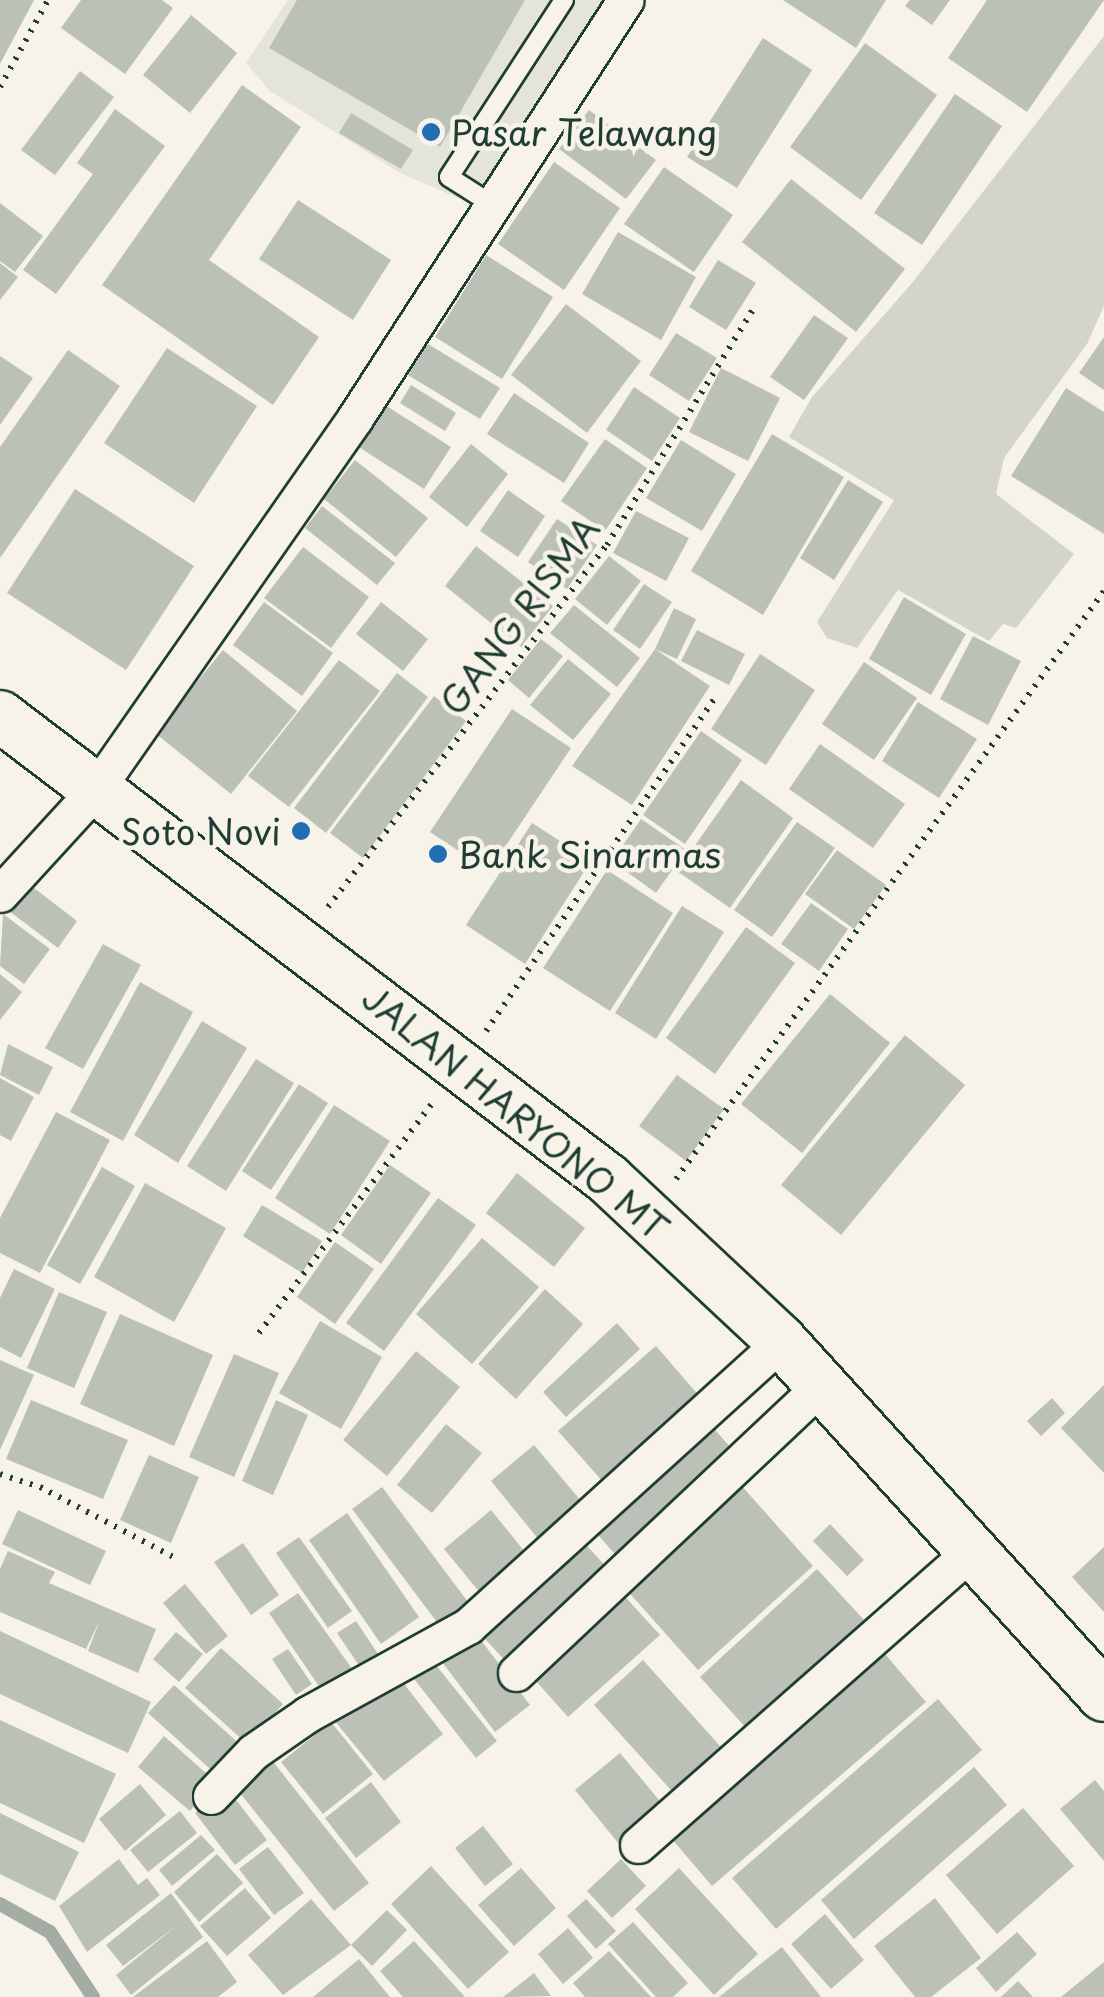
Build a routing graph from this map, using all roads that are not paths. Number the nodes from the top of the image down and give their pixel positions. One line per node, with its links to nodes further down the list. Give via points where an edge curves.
1 (564, 0): 3 (lane, via 449,176)
2 (625, 0): 3 (street)
3 (493, 205): 5 (street, via 355,418)
4 (0, 716): 5 (street, JALAN HARYONO MT)
5 (97, 788): 6 (street); 7 (street, JALAN HARYONO MT, via 464,1063 647,1215)
6 (0, 894)
7 (781, 1342): 8 (street, JALAN HARYONO MT); 12 (street, via 468,1626 308,1714 253,1752)
8 (821, 1386): 9 (street, JALAN HARYONO MT); 10 (street)
9 (972, 1550): 11 (street, JALAN HARYONO MT); 13 (street)
10 (516, 1673)
11 (1104, 1696)
12 (211, 1796)
13 (638, 1845)

